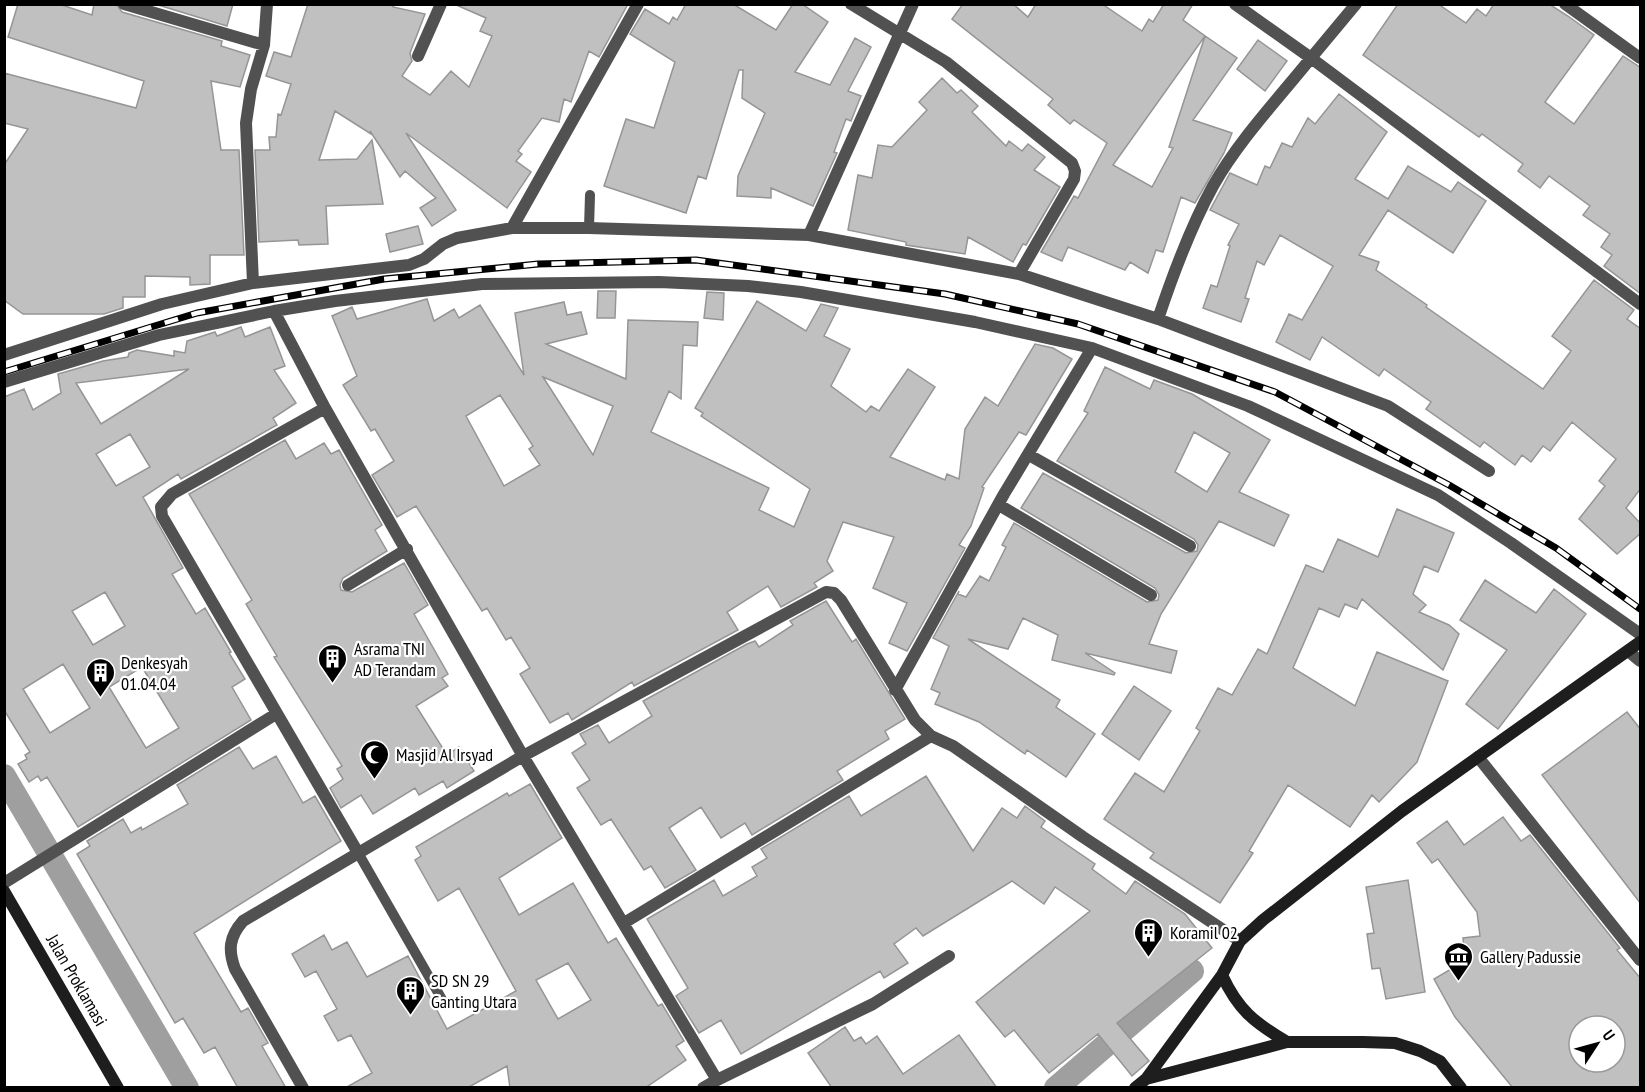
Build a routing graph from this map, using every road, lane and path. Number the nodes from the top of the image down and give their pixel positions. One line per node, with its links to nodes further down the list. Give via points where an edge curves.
1 (124, 4): 11 (street)
2 (267, 4): 11 (street)
3 (441, 4): 12 (street)
4 (638, 4): 16 (street)
5 (851, 4): 10 (street)
6 (913, 4): 10 (street)
7 (1235, 4): 13 (street)
8 (1356, 4): 13 (street)
9 (1565, 4): 14 (street)
10 (900, 34): 18 (street); 19 (street, via 945,62 1072,163 1074,179)
11 (264, 45): 20 (street, via 246,123)
12 (418, 56)
13 (1311, 58): 21 (street); 23 (street, via 1237,150 1213,187 1175,269)
14 (1641, 58)
15 (590, 195): 17 (lane)
16 (512, 228): 17 (street); 20 (street, via 457,238 409,265)
17 (589, 228): 18 (street)
18 (809, 235): 19 (street)
19 (1018, 274): 23 (street)
20 (252, 283): 25 (street, via 162,304)
21 (1641, 304)
22 (274, 311): 24 (street, via 482,284 659,282 748,286 975,322); 26 (street, via 159,335); 27 (street)
23 (1158, 319): 29 (street, via 1388,406)
24 (1092, 348): 28 (street); 35 (street, via 1248,405 1438,495)
25 (4, 355)
26 (4, 382)
27 (326, 408): 32 (street); 40 (street, via 172,494 161,507 162,516)
28 (1029, 455): 30 (street); 31 (street)
29 (1490, 471)
30 (999, 505): 34 (street); 39 (street)
31 (1190, 546)
32 (407, 549): 33 (street); 42 (street)
33 (348, 585)
34 (1151, 595)
35 (1641, 634)
36 (1641, 642): 37 (main road)
37 (1628, 651): 38 (street); 43 (main road)
38 (1641, 661)
39 (895, 690): 41 (street, via 915,720); 42 (street, via 841,600 826,592)
40 (276, 714): 44 (street); 45 (street)
41 (932, 736): 47 (street); 48 (street, via 960,751)
42 (523, 756): 44 (street); 47 (street)
43 (1478, 757): 48 (main road, via 1402,811); 50 (street)
44 (357, 851): 52 (lane); 57 (street, via 243,921 230,942 235,969)
45 (4, 883)
46 (4, 891): 56 (main road, Jalan Proklamasi)
47 (624, 923): 54 (street)
48 (1240, 941): 51 (main road)
49 (949, 956): 54 (street, via 873,1004)
50 (1641, 960)
51 (1222, 975): 53 (main road, via 1246,1015); 55 (main road)
52 (444, 1003)
53 (1287, 1042): 55 (main road); 59 (main road, via 1395,1043 1440,1061)
54 (717, 1080): 58 (street)
55 (1141, 1083)
56 (118, 1088)
57 (303, 1088)
58 (703, 1088)
59 (1461, 1088)

